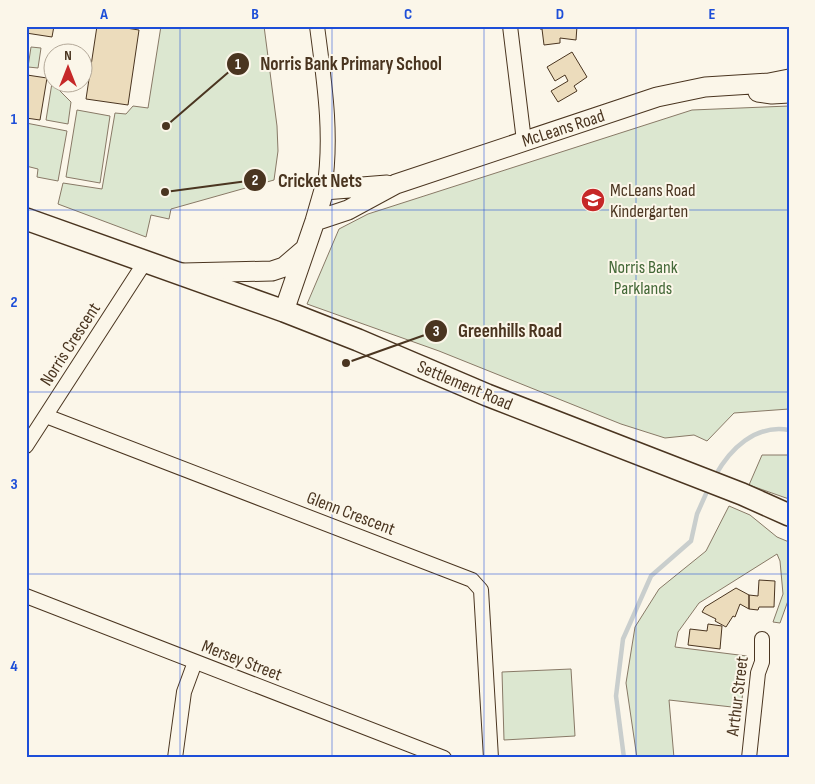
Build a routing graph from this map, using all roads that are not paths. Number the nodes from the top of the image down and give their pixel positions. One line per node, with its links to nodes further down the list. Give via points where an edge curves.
1 (317, 26): 8 (street, via 327,120)
2 (510, 26): 6 (street)
3 (789, 79): 4 (street, McLeans Road)
4 (733, 86): 5 (street, McLeans Road, via 772,94); 6 (street, McLeans Road, via 705,87 657,97)
5 (789, 93)
6 (524, 141): 7 (street, McLeans Road)
7 (396, 184): 8 (street, McLeans Road); 10 (street, McLeans Road, via 348,210)
8 (324, 190): 10 (street)
9 (26, 219): 12 (main road, Settlement Road)
10 (315, 221): 11 (street)
11 (306, 248): 13 (street, via 272,272); 14 (street)
12 (145, 262): 13 (main road, Settlement Road); 15 (street, Norris Crescent)
13 (177, 273): 14 (main road, Settlement Road)
14 (284, 311): 17 (main road, Settlement Road)
15 (46, 416): 16 (street, Norris Crescent); 23 (street, Glenn Crescent, via 472,580 481,590)
16 (26, 446)
17 (789, 515)
18 (26, 596): 20 (street, Mersey Street)
19 (762, 639): 24 (street, Arthur Street)
20 (195, 662): 21 (street, via 184,692); 22 (street, Mersey Street)
21 (175, 758)
22 (444, 758)
23 (491, 758)
24 (749, 758)

